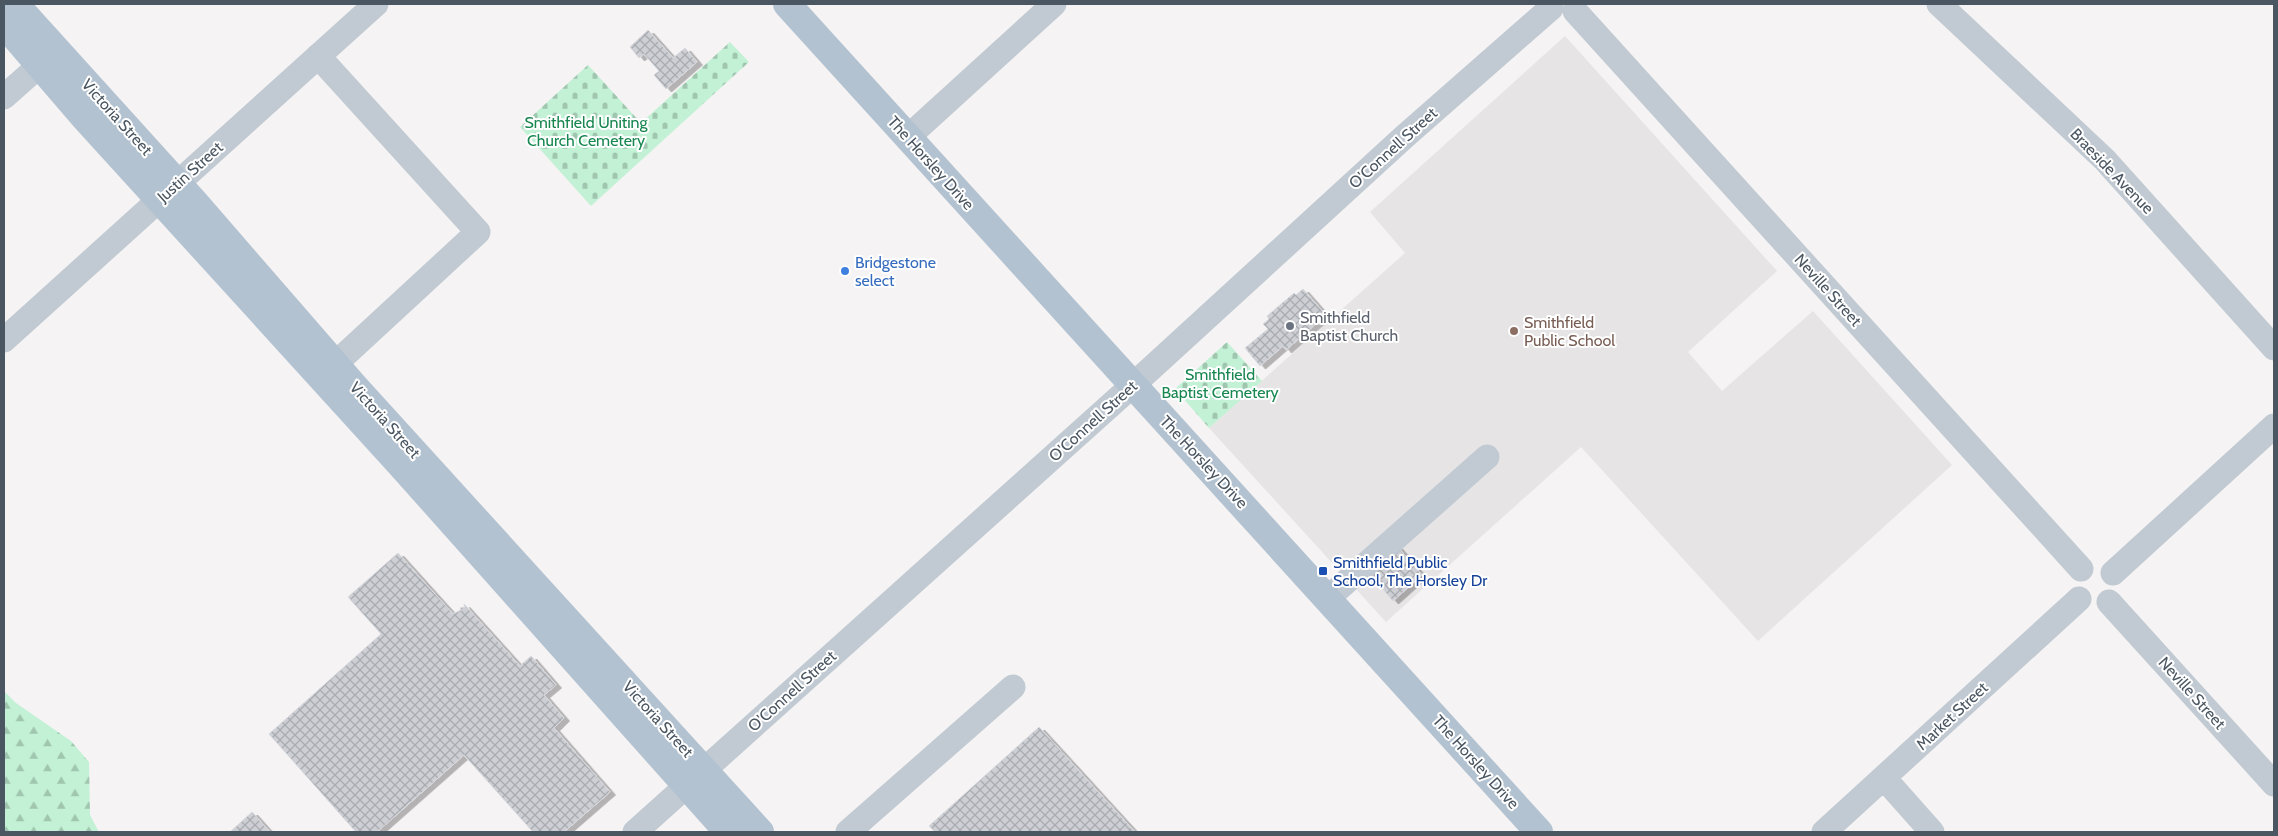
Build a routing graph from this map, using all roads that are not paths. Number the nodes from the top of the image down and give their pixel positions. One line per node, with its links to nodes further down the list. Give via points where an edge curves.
1 (15, 4): 13 (main road, Victoria Street)
2 (376, 4): 9 (street, Justin Street)
3 (787, 4): 12 (main road, The Horsley Drive)
4 (1054, 4): 12 (street)
5 (1939, 4): 15 (street, Braeside Avenue, via 2104,160)
6 (1549, 6): 7 (street, via 1566,14); 17 (street, O'Connell Street)
7 (1579, 7): 20 (street, Neville Street)
8 (4, 24): 10 (main road, Victoria Street)
9 (318, 56): 13 (street, Justin Street); 16 (street, via 478,232)
10 (40, 64): 11 (street); 13 (main road, Victoria Street)
11 (4, 97)
12 (908, 138): 17 (main road, The Horsley Drive)
13 (168, 191): 14 (street, Justin Street); 16 (main road, Victoria Street); 26 (main road, Victoria Street, via 400,464)
14 (4, 340)
15 (2274, 348)
16 (335, 364): 26 (main road, Victoria Street)
17 (1133, 386): 22 (main road, The Horsley Drive); 26 (street, O'Connell Street)
18 (2274, 426): 21 (street)
19 (1487, 457): 22 (street)
20 (2081, 569): 21 (street, via 2096,563); 23 (street, via 2074,583)
21 (2113, 573): 24 (street, via 2117,588)
22 (1328, 598): 33 (main road, The Horsley Drive)
23 (2079, 599): 24 (street, via 2094,607); 27 (street, Market Street)
24 (2109, 602): 28 (street, Neville Street)
25 (1014, 687): 32 (street)
26 (695, 778): 29 (street, O'Connell Street); 30 (main road, Victoria Street); 31 (main road, Victoria Street)
27 (1884, 778): 34 (street, Market Street); 35 (street)
28 (2274, 784)
29 (635, 832)
30 (728, 832)
31 (760, 832)
32 (848, 832)
33 (1539, 832)
34 (1824, 832)
35 (1932, 832)

